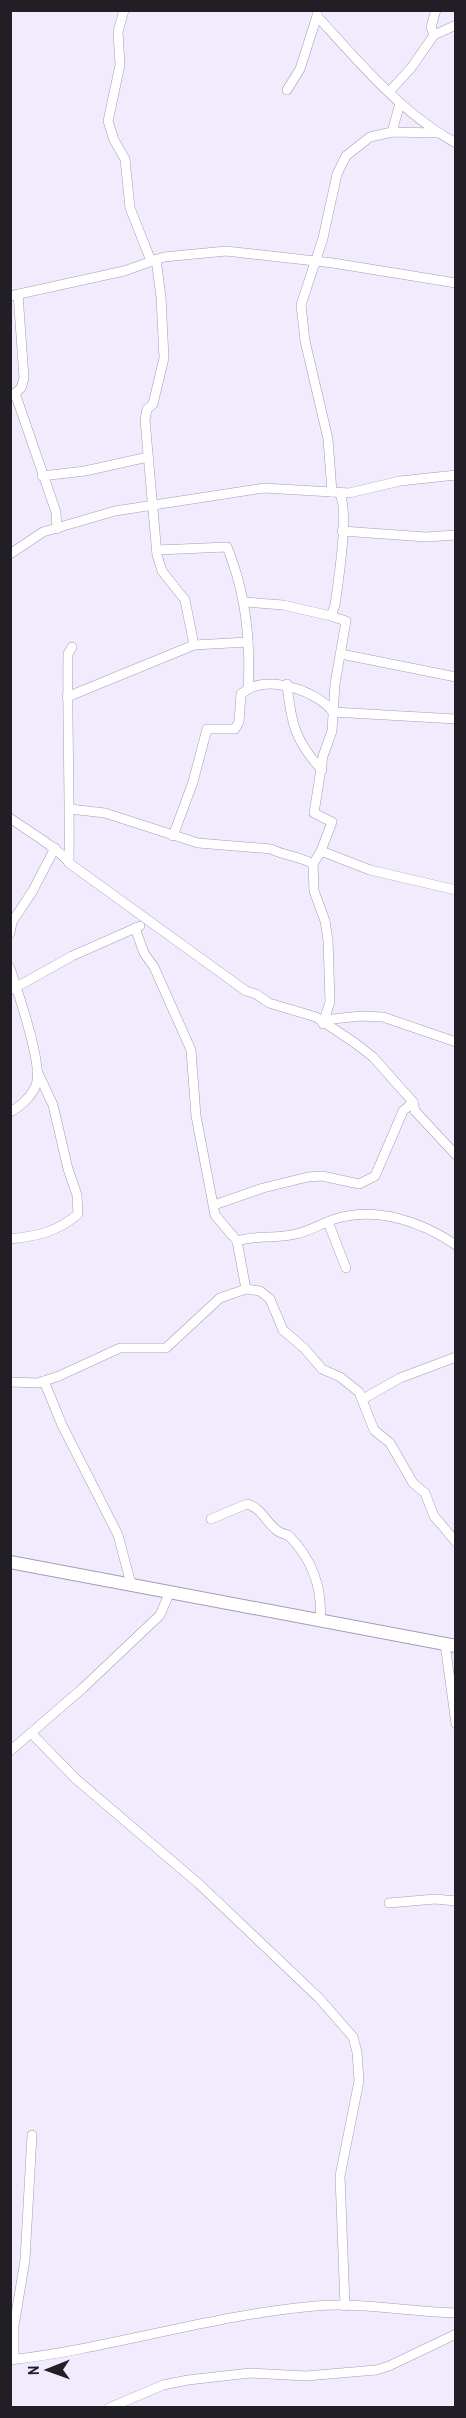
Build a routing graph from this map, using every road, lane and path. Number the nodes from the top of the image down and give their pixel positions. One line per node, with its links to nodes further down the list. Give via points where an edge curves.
1 (124, 10): 12 (street, via 118,32 120,65 108,121 125,159 130,208)
2 (436, 10): 5 (street, via 431,27)
3 (317, 13): 6 (street, via 300,69); 7 (street)
4 (456, 26): 5 (street)
5 (434, 35): 7 (street)
6 (287, 90)
7 (390, 92): 8 (street)
8 (400, 103): 9 (street); 10 (street)
9 (392, 132): 10 (street); 13 (street, via 370,137 346,156 337,174)
10 (438, 133): 11 (street)
11 (456, 143)
12 (153, 260): 13 (street, via 226,252); 15 (street, via 124,271); 17 (street, via 164,349 153,404 147,409 145,420)
13 (315, 261): 14 (street); 20 (street, via 301,305)
14 (456, 283)
15 (14, 295): 16 (street, via 24,378)
16 (13, 395): 18 (street)
17 (148, 457): 18 (street); 21 (street)
18 (42, 476): 22 (street)
19 (456, 476): 20 (street)
20 (335, 492): 21 (street, via 264,488); 25 (street, via 344,499)
21 (153, 506): 23 (street); 27 (street)
22 (56, 512): 23 (street); 24 (street)
23 (74, 523): 24 (street)
24 (57, 530): 28 (street, via 32,537)
25 (342, 531): 26 (street, via 426,537); 30 (street)
26 (456, 535)
27 (157, 550): 29 (street, via 227,548); 32 (street, via 162,571 185,600)
28 (10, 554)
29 (246, 602): 30 (street, via 283,605); 31 (street)
30 (331, 616): 34 (street, via 346,621)
31 (248, 642): 32 (street); 37 (street)
32 (194, 645): 38 (street)
33 (72, 647): 38 (street, via 68,654)
34 (341, 654): 35 (street); 39 (street)
35 (456, 676)
36 (287, 684): 37 (street); 39 (street, via 326,702); 41 (street, via 297,736)
37 (248, 689): 44 (street, via 241,694 235,729 207,729)
38 (67, 697): 42 (street)
39 (333, 712): 40 (street); 41 (street)
40 (456, 719)
41 (322, 770): 46 (street, via 314,813 332,822)
42 (70, 809): 44 (street, via 105,813); 47 (street)
43 (10, 818): 45 (street)
44 (173, 836): 48 (street, via 198,843 271,849)
45 (55, 848): 47 (street); 52 (street, via 12,922)
46 (321, 851): 48 (street); 49 (street, via 370,870)
47 (69, 863): 50 (street)
48 (313, 864): 55 (street, via 314,891 328,940 330,1002)
49 (456, 890)
50 (147, 921): 51 (street); 55 (street, via 246,991)
51 (135, 928): 54 (street, via 72,956); 61 (street, via 191,1050 196,1116)
52 (10, 933)
53 (10, 968): 54 (street)
54 (13, 989): 57 (street)
55 (324, 1022): 56 (street, via 383,1017); 58 (street, via 373,1057)
56 (456, 1042)
57 (37, 1071): 59 (street, via 36,1085); 63 (street, via 53,1105 77,1195 78,1214 62,1228 35,1237)
58 (413, 1102): 60 (street, via 415,1111); 61 (street, via 403,1111 375,1176 368,1182 308,1177)
59 (10, 1112)
60 (456, 1155)
61 (214, 1205): 64 (street, via 215,1215)
62 (327, 1222): 64 (street, via 296,1234); 65 (street, via 390,1215); 66 (street)
63 (10, 1239)
64 (237, 1241): 67 (street)
65 (456, 1245)
66 (346, 1268)
67 (246, 1289): 69 (street, via 220,1298 166,1348 132,1346 111,1350); 71 (street, via 260,1291 270,1299 284,1330 322,1369 340,1377)
68 (456, 1357): 71 (street, via 400,1378)
69 (44, 1381): 70 (street); 75 (street, via 118,1535)
70 (10, 1382)
71 (363, 1399): 73 (street, via 374,1430 390,1443 413,1483 425,1493 439,1522)
72 (210, 1519): 77 (street, via 247,1504 278,1533 288,1535 310,1564 317,1582)
73 (456, 1542)
74 (10, 1562): 75 (street)
75 (131, 1584): 76 (street)
76 (170, 1592): 77 (street); 80 (street, via 160,1615)
77 (320, 1621): 78 (street)
78 (450, 1645): 79 (street)
79 (456, 1724)
80 (32, 1734): 81 (street); 85 (street, via 76,1779 199,1884 319,1998 353,2037 359,2081 340,2176)
81 (10, 1751)
82 (456, 1901): 83 (street)
83 (389, 1903)
84 (32, 2135): 88 (street, via 25,2260)
85 (345, 2306): 86 (street); 88 (street, via 252,2314 72,2353)
86 (456, 2313)
87 (456, 2334): 89 (street, via 376,2370 339,2375 250,2373 198,2379 163,2385)
88 (12, 2360)
89 (109, 2408)

